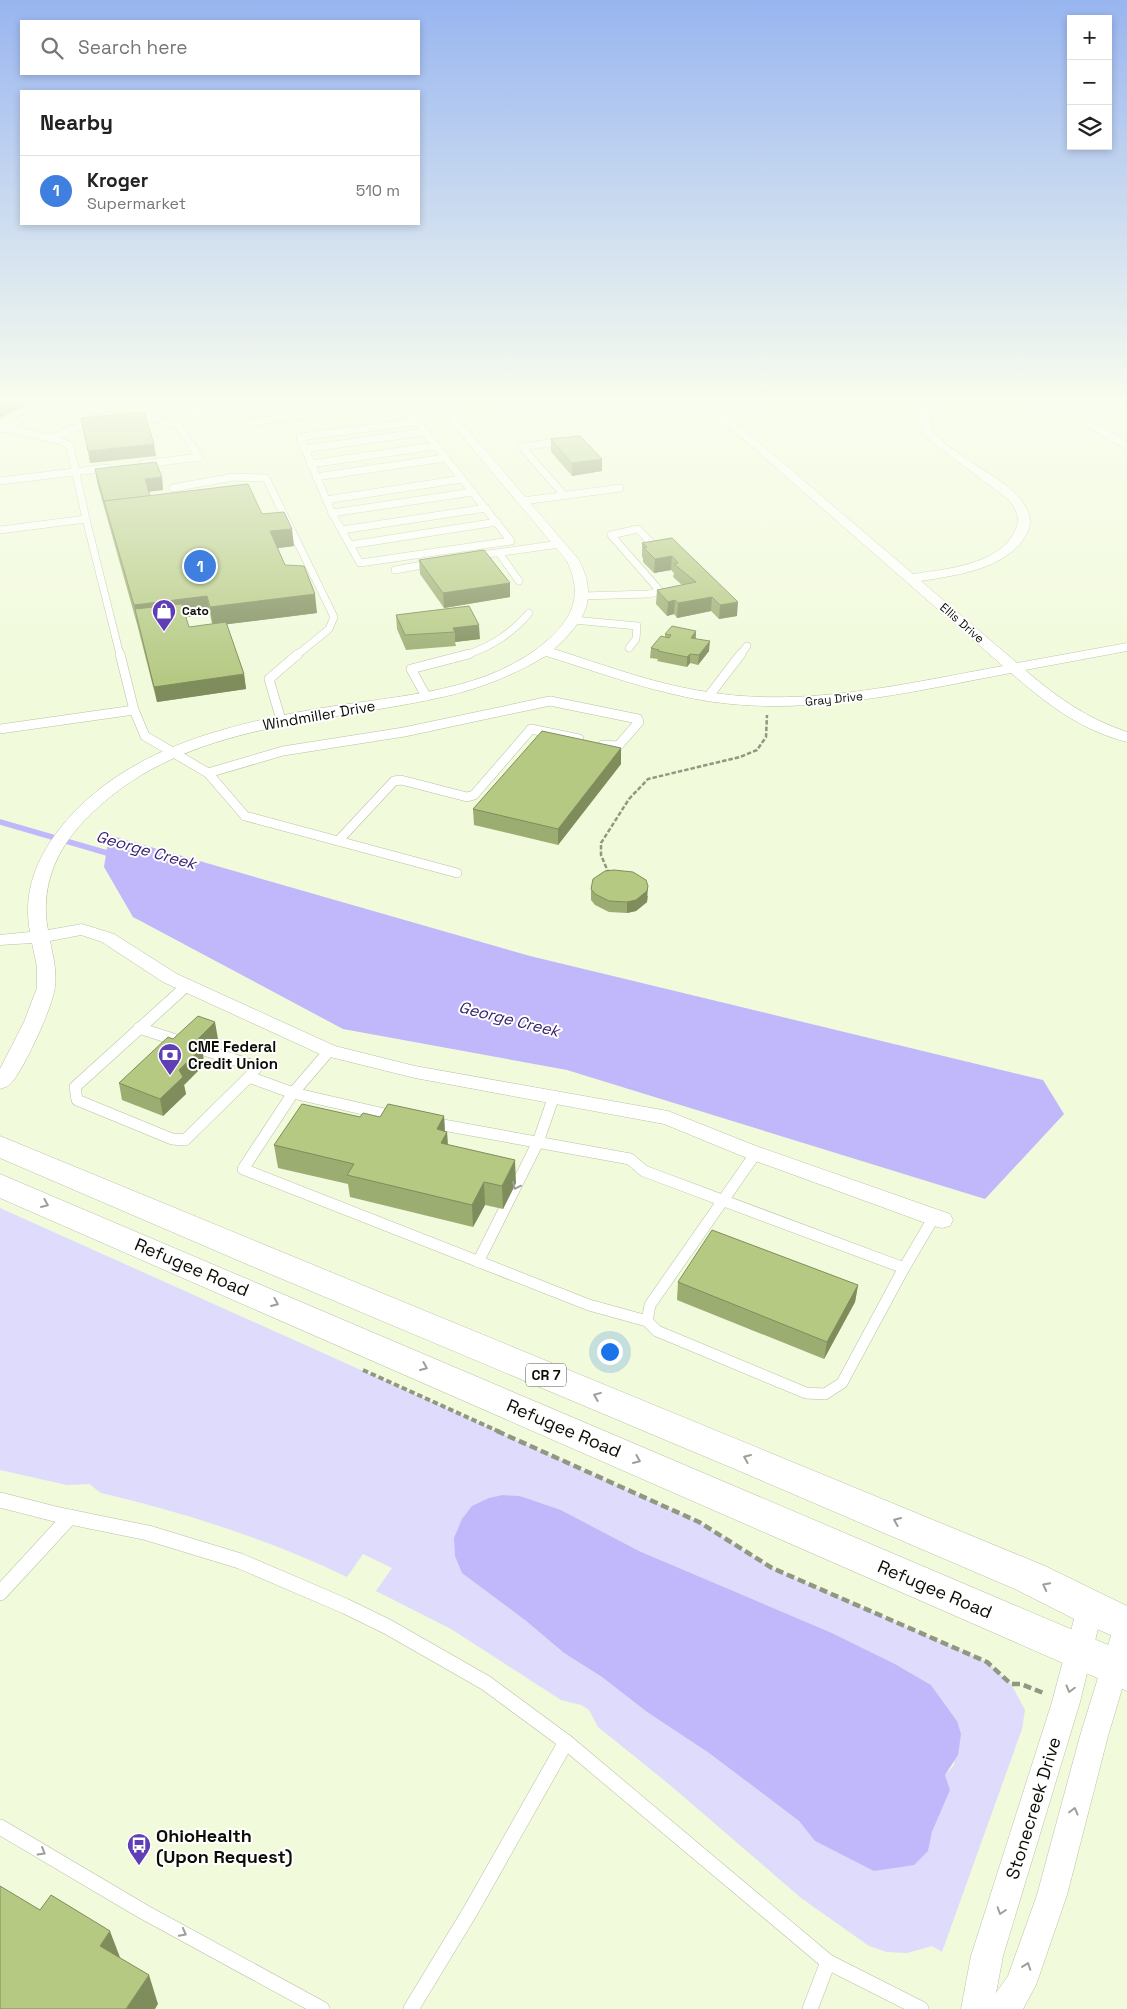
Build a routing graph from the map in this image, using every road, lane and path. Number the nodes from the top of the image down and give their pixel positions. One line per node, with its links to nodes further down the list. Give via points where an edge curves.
1 (80, 492): 16 (lane)
2 (273, 492): 41 (lane, via 334,617 328,629 269,679)
3 (322, 492): 12 (lane)
4 (379, 492): 12 (lane)
5 (473, 492): 14 (lane); 15 (lane)
6 (515, 492): 13 (street, Windmiller Drive)
7 (561, 492): 11 (lane)
8 (590, 492): 11 (lane)
9 (808, 492): 27 (street, Ellis Drive)
10 (1005, 492): 27 (street, via 1022,510 1024,524 1016,542 995,558 962,569)
11 (564, 495): 13 (lane)
12 (326, 500): 15 (lane)
13 (523, 501): 20 (street, Windmiller Drive)
14 (486, 508): 17 (lane); 19 (lane)
15 (332, 513): 19 (lane)
16 (86, 519): 18 (lane); 40 (lane)
17 (497, 522): 21 (lane); 21 (lane, via 511,541 360,563)
18 (0, 530)
19 (342, 530): 21 (lane)
20 (560, 544): 23 (lane); 29 (street, Windmiller Drive, via 579,570)
21 (350, 545)
22 (657, 549): 29 (lane, via 638,529 611,535 660,591)
23 (499, 553): 24 (lane); 28 (lane)
24 (462, 558)
25 (443, 561): 26 (lane)
26 (395, 570)
27 (910, 579): 36 (street, Ellis Drive)
28 (519, 581)
29 (583, 596): 31 (street, Windmiller Drive)
30 (529, 613): 37 (lane, via 519,627 479,652 411,669)
31 (574, 620): 34 (lane, via 637,626 636,639); 35 (street, Windmiller Drive, via 563,635)
32 (748, 646): 38 (lane)
33 (1127, 647): 36 (street, Gray Drive)
34 (629, 648)
35 (544, 651): 37 (street, Windmiller Drive, via 495,676); 38 (street, Gray Drive, via 641,682)
36 (1014, 668): 39 (street, Gray Drive, via 860,697); 43 (street, Ellis Drive, via 1063,709 1094,726)
37 (426, 696): 41 (street, Windmiller Drive)
38 (708, 697): 39 (street, Gray Drive)
39 (765, 702): 48 (path, via 766,737 757,750 740,757 648,778 629,799 601,843 601,855)
40 (134, 710): 42 (lane); 44 (lane, via 145,736)
41 (281, 720): 44 (street, Windmiller Drive, via 191,744)
42 (0, 728)
43 (1127, 737)
44 (174, 752): 45 (lane); 49 (street, Windmiller Drive, via 146,765 98,798 60,838 40,876 36,910)
45 (208, 773): 46 (lane, via 245,816); 46 (lane, via 283,751 404,732 550,701 638,719 639,722 615,748 531,729 474,795 467,797 394,781)
46 (338, 841): 47 (lane)
47 (457, 873)
48 (611, 879)
49 (41, 938): 50 (street); 51 (street, via 82,929 108,938); 55 (street, Windmiller Drive, via 46,986 32,1027)
50 (0, 940)
51 (186, 986): 52 (lane); 53 (street)
52 (139, 1028): 54 (lane, via 257,1067); 54 (lane, via 75,1087 77,1100 172,1139 185,1140)
53 (329, 1051): 56 (lane); 57 (street, via 415,1072)
54 (249, 1077): 56 (lane)
55 (0, 1082)
56 (293, 1093): 58 (lane); 66 (lane, via 243,1170)
57 (554, 1096): 60 (lane); 62 (street, via 668,1118)
58 (405, 1118)
59 (424, 1122): 60 (lane)
60 (538, 1142): 64 (lane, via 630,1159 644,1171); 66 (lane, one-way to 66)
61 (0, 1146): 73 (main road, CR 7, one-way to 61, via 1031,1578 777,1470)
62 (756, 1153): 64 (lane); 65 (street)
63 (0, 1185): 75 (main road, Refugee Road, one-way to 75)
64 (723, 1200): 67 (lane); 68 (lane, via 650,1305)
65 (938, 1218): 67 (lane)
66 (478, 1262): 68 (lane, via 589,1305)
67 (904, 1268): 68 (lane, via 842,1383 825,1394 806,1394 657,1330)
68 (647, 1321)
69 (359, 1368): 77 (path, via 698,1522 772,1568 987,1662 1011,1684 1021,1684)
70 (0, 1500): 71 (lane)
71 (70, 1517): 72 (lane); 78 (lane, via 148,1533 240,1561 345,1606 486,1683)
72 (0, 1593)
73 (1090, 1608): 74 (main road, CR 7); 75 (street, Stonecreek Drive)
74 (1127, 1625): 76 (street)
75 (1080, 1651): 76 (main road, Refugee Road); 77 (street, Stonecreek Drive, one-way to 77)
76 (1121, 1668): 86 (street, one-way to 76, via 1020,1985 1052,1895 1094,1736)
77 (1066, 1702): 85 (street, Stonecreek Drive, one-way to 85, via 987,1956)
78 (566, 1742): 80 (lane); 82 (lane)
79 (0, 1827): 81 (lane, one-way to 81, via 144,1912)
80 (828, 1962): 83 (lane); 84 (lane)
81 (322, 2009)
82 (412, 2009)
83 (810, 2009)
84 (921, 2009)
85 (977, 2009)
86 (1004, 2009)

